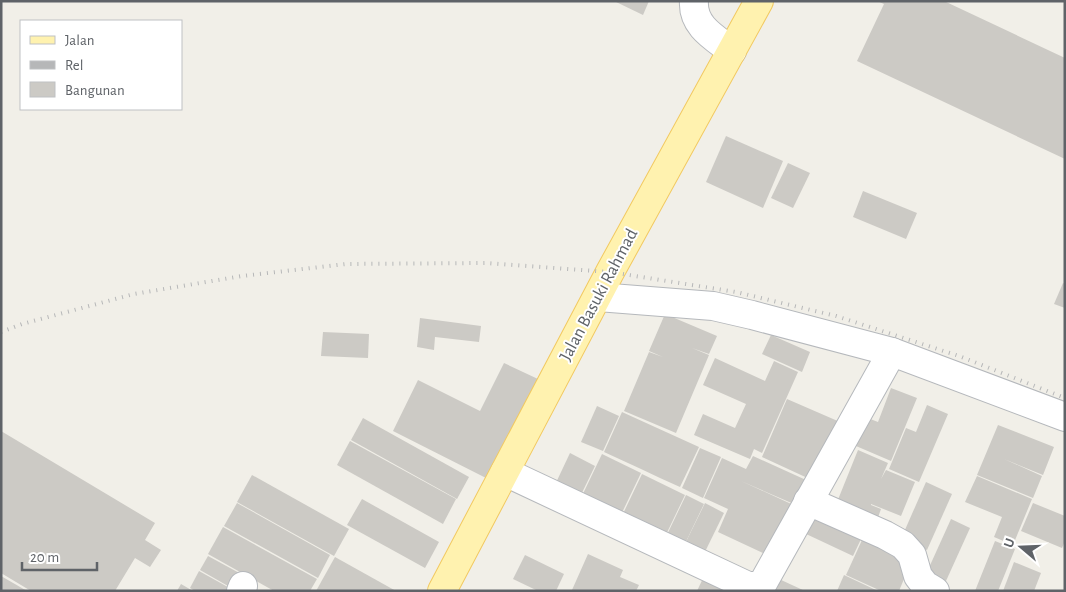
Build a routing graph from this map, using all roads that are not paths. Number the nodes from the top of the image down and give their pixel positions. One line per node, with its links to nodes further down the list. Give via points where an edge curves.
1 (694, 1): 3 (street, via 696,18 703,29)
2 (759, 1): 3 (main road, Jalan Basuki Rahmad)
3 (732, 51): 4 (main road, Jalan Basuki Rahmad)
4 (598, 297): 5 (street, via 713,306); 7 (main road, Jalan Basuki Rahmad)
5 (892, 352): 6 (street); 8 (street)
6 (1065, 417)
7 (506, 472): 8 (street, via 754,587 763,583); 9 (main road, Jalan Basuki Rahmad)
8 (808, 501): 10 (street, via 903,545 912,555 918,576)
9 (442, 591)
10 (935, 591)

